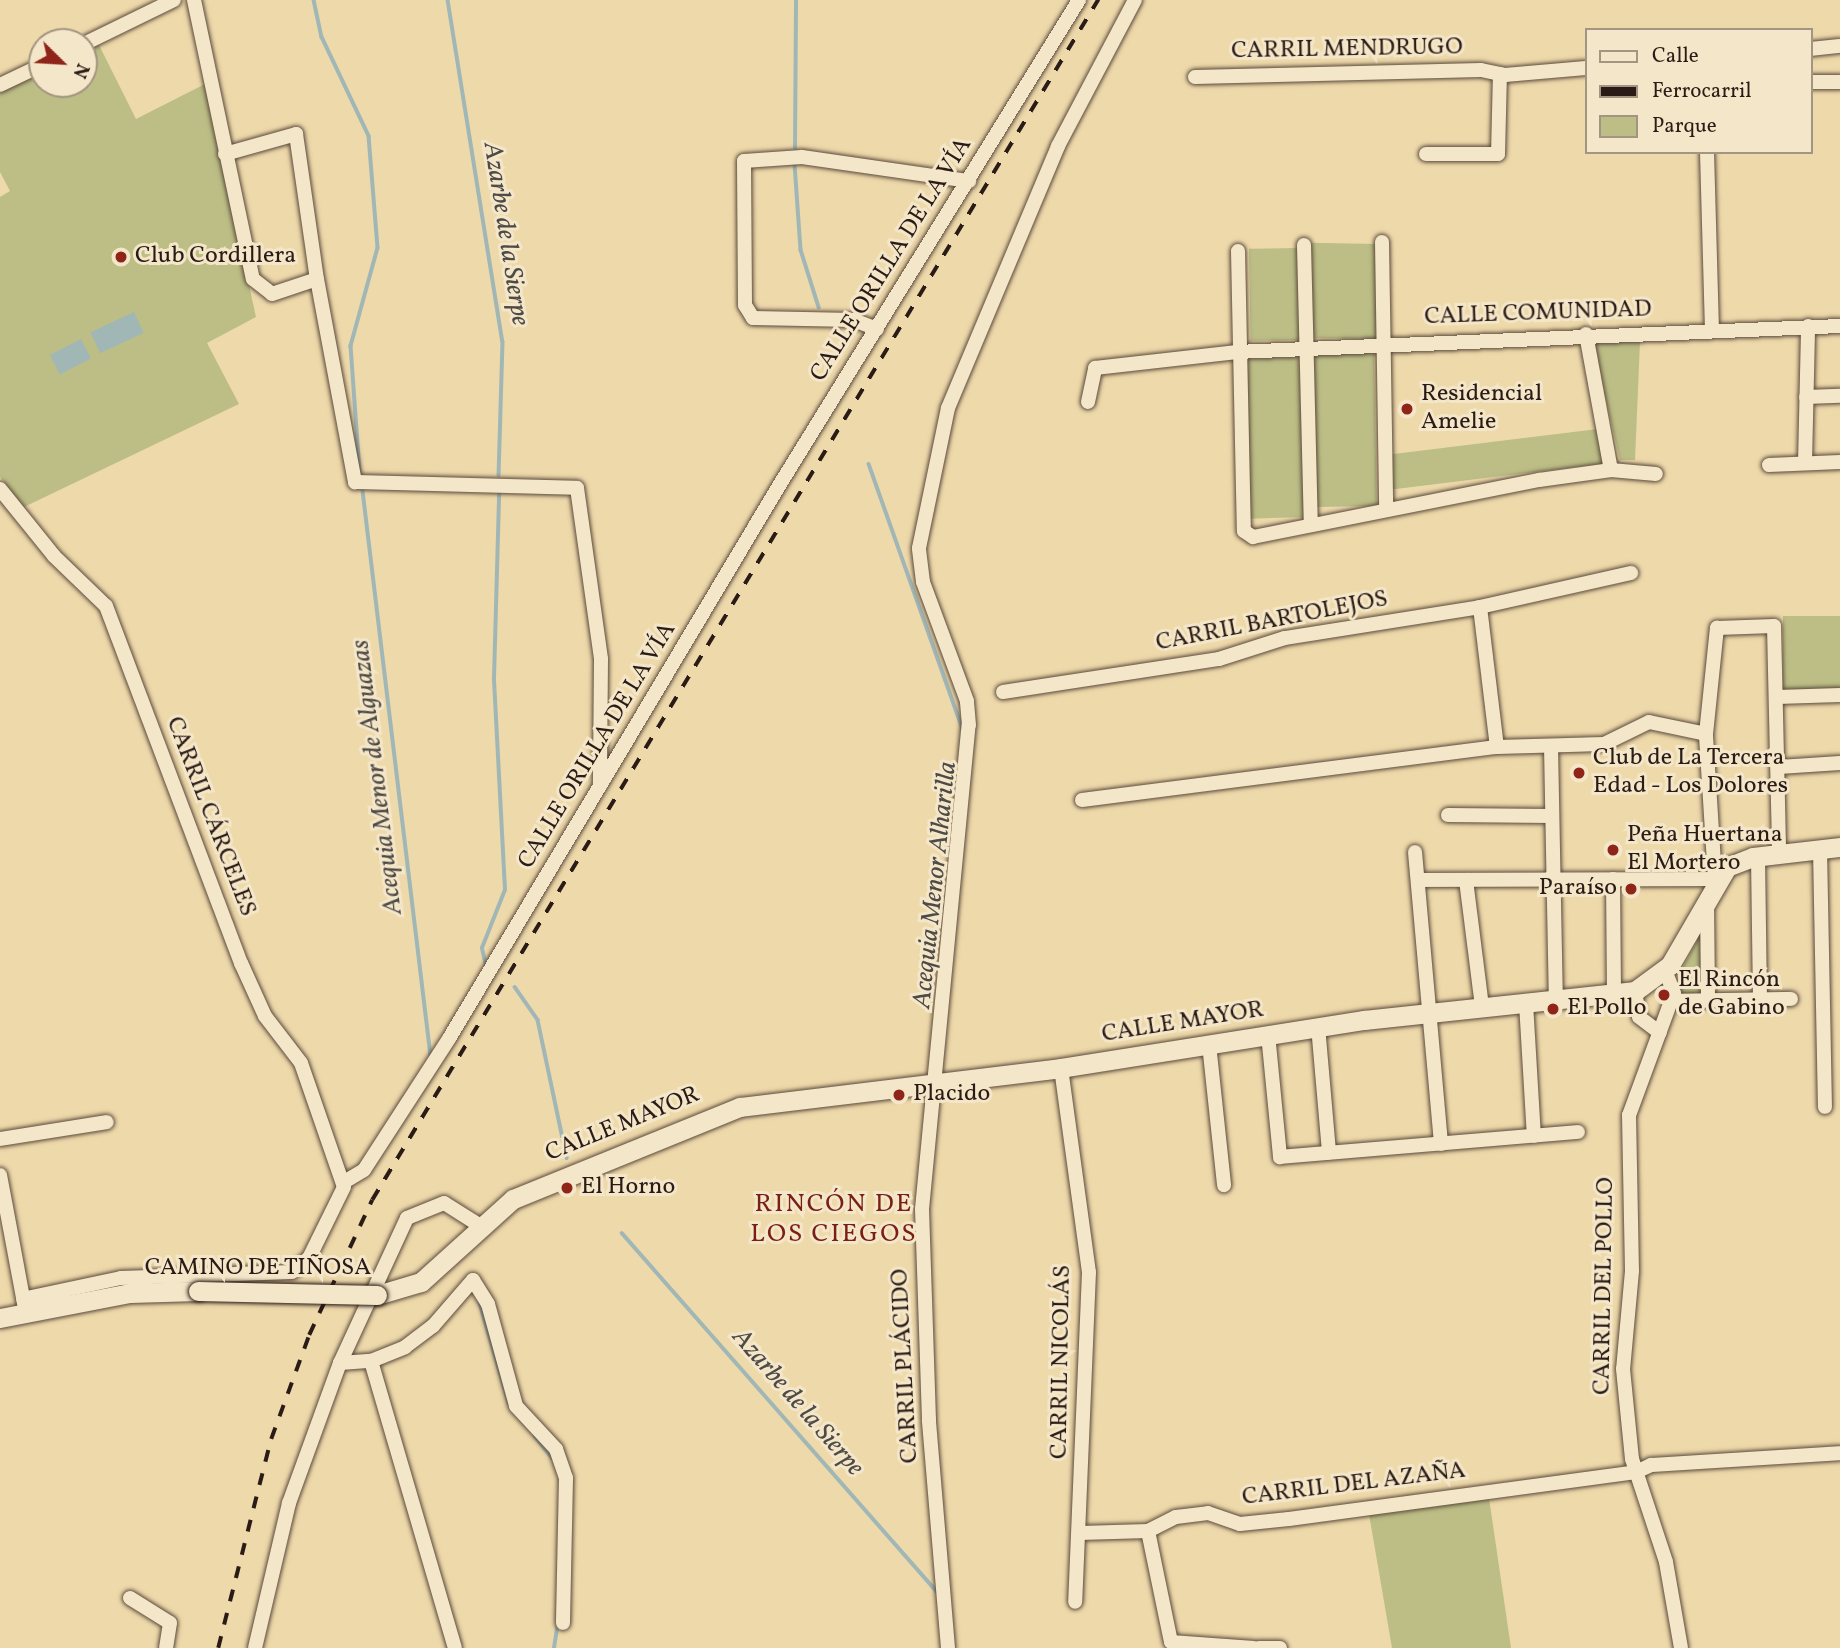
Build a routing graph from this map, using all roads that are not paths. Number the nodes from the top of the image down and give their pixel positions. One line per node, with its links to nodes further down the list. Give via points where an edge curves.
1 (174, 0): 5 (street)
2 (194, 0): 15 (street)
3 (1079, 0): 18 (street, CALLE ORILLA DE LA VÍA)
4 (1135, 0): 81 (street, CARRIL PLÁCIDO, via 1058,146 948,408 921,532 923,582 967,701 969,725)
5 (98, 37)
6 (1840, 46): 7 (street)
7 (1812, 49)
8 (1584, 68): 10 (street, CARRIL MENDRUGO)
9 (28, 72): 14 (street)
10 (1500, 74): 11 (street, CARRIL MENDRUGO); 16 (street, via 1497,154)
11 (1195, 77)
12 (1812, 82): 13 (street)
13 (1840, 82)
14 (0, 85)
15 (225, 154): 22 (street, via 258,288 272,294); 22 (street, via 296,134)
16 (1426, 154)
17 (1707, 154): 26 (street)
18 (969, 181): 25 (street, CALLE ORILLA DE LA VÍA); 25 (street, via 802,157 744,161 745,305 753,318 843,318)
19 (1382, 242): 28 (street)
20 (1304, 245): 29 (street)
21 (1238, 251): 30 (street)
22 (317, 279): 52 (street, via 355,482 577,488 601,659)
23 (1840, 326): 24 (street, CALLE COMUNIDAD)
24 (1808, 327): 26 (street, CALLE COMUNIDAD); 31 (street)
25 (877, 329): 52 (street, CALLE ORILLA DE LA VÍA)
26 (1712, 330): 27 (street, CALLE COMUNIDAD)
27 (1586, 334): 28 (street, CALLE COMUNIDAD); 37 (street)
28 (1381, 344): 29 (street, CALLE COMUNIDAD); 40 (street)
29 (1306, 349): 30 (street, CALLE COMUNIDAD); 41 (street)
30 (1237, 352): 33 (street, CALLE COMUNIDAD, via 1095,368); 41 (street, via 1244,531 1253,537)
31 (1806, 397): 32 (street); 35 (street)
32 (1840, 397)
33 (1088, 402)
34 (1840, 462): 35 (street)
35 (1805, 463): 36 (street)
36 (1769, 466)
37 (1611, 470): 38 (street); 40 (street)
38 (1656, 474)
39 (0, 489): 90 (street, CARRIL CÁRCELES, via 54,556 106,606 241,962 265,1016 301,1063)
40 (1386, 510): 41 (street)
41 (1311, 525)
42 (1631, 573): 43 (street, CARRIL BARTOLEJOS)
43 (1480, 607): 44 (street, CARRIL BARTOLEJOS, via 1285,638 1219,659); 49 (street)
44 (1003, 692)
45 (1840, 695): 46 (street)
46 (1777, 697): 47 (street, via 1774,626 1717,628); 51 (street)
47 (1706, 734): 48 (street, via 1669,721 1649,722 1604,744); 64 (street)
48 (1551, 746): 49 (street); 55 (street)
49 (1497, 747): 53 (street)
50 (1840, 764): 51 (street)
51 (1779, 767): 58 (street)
52 (600, 786): 90 (street, CALLE ORILLA DE LA VÍA, via 411,1099 360,1175)
53 (1082, 800)
54 (1448, 816): 55 (street)
55 (1551, 816): 60 (street)
56 (1830, 848): 58 (main road, CALLE MAYOR); 82 (street)
57 (1415, 852): 62 (street)
58 (1779, 854): 59 (main road, CALLE MAYOR)
59 (1758, 857): 64 (main road, CALLE MAYOR, via 1732,863); 69 (street)
60 (1551, 879): 61 (street); 63 (street); 70 (street)
61 (1613, 879): 64 (street); 67 (street)
62 (1418, 880): 63 (street); 75 (street)
63 (1466, 880): 74 (street)
64 (1711, 887): 65 (main road, CALLE MAYOR); 72 (street)
65 (1665, 970): 66 (main road, CALLE MAYOR); 71 (street, via 1674,983)
66 (1636, 991): 67 (main road, CALLE MAYOR); 77 (street, via 1639,1017)
67 (1614, 995): 70 (main road, CALLE MAYOR)
68 (1791, 999): 69 (street)
69 (1759, 1000): 72 (street)
70 (1556, 1001): 73 (main road, CALLE MAYOR)
71 (1672, 1001): 72 (street); 77 (street, CARRIL DEL POLLO)
72 (1708, 1001)
73 (1526, 1003): 74 (main road, CALLE MAYOR); 85 (street)
74 (1482, 1007): 75 (main road, CALLE MAYOR)
75 (1432, 1012): 76 (main road, CALLE MAYOR); 87 (street)
76 (1318, 1026): 78 (main road, CALLE MAYOR); 88 (street)
77 (1660, 1032): 98 (street, CARRIL DEL POLLO, via 1632,1097 1627,1138 1632,1271 1623,1369)
78 (1268, 1034): 79 (main road, CALLE MAYOR); 88 (street, via 1280,1157)
79 (1209, 1044): 80 (main road, CALLE MAYOR); 91 (street)
80 (1061, 1068): 81 (main road, CALLE MAYOR); 100 (street, CARRIL NICOLÁS, via 1089,1272)
81 (935, 1083): 92 (main road, CALLE MAYOR, via 787,1098 725,1111 548,1181); 107 (street, CARRIL PLÁCIDO, via 922,1209 929,1420)
82 (1825, 1107)
83 (107, 1122): 86 (street)
84 (1578, 1132): 85 (street)
85 (1534, 1136): 87 (street)
86 (0, 1139)
87 (1441, 1144): 88 (street)
88 (1329, 1153)
89 (0, 1175): 93 (street)
90 (344, 1182): 93 (street, CALLE ORILLA DE LA VÍA, via 309,1258 292,1272 121,1278)
91 (1224, 1185)
92 (484, 1220): 93 (main road, CAMINO DE TIÑOSA, bridge, via 421,1282 377,1295 198,1290); 96 (street, via 443,1203 407,1218)
93 (24, 1306): 94 (main road, CAMINO DE TIÑOSA)
94 (0, 1318)
95 (371, 1361): 96 (street); 103 (street, via 421,1336 473,1280 488,1304 516,1406 556,1449 566,1478); 106 (street)
96 (340, 1363): 105 (street, via 289,1503)
97 (1840, 1453): 98 (street, CARRIL DEL AZAÑA, via 1651,1465)
98 (1636, 1472): 99 (street, CARRIL DEL AZAÑA, via 1277,1521 1240,1524 1208,1513 1176,1517); 110 (street, CARRIL DEL POLLO, via 1666,1562)
99 (1148, 1531): 100 (street, CARRIL DEL AZAÑA); 108 (street, via 1171,1642)
100 (1080, 1533): 102 (street, CARRIL NICOLÁS)
101 (130, 1598): 104 (street, via 170,1623)
102 (1075, 1602)
103 (563, 1623)
104 (166, 1648)
105 (255, 1648)
106 (455, 1648)
107 (948, 1648)
108 (1256, 1648): 109 (street)
109 (1280, 1648)
110 (1681, 1648)

